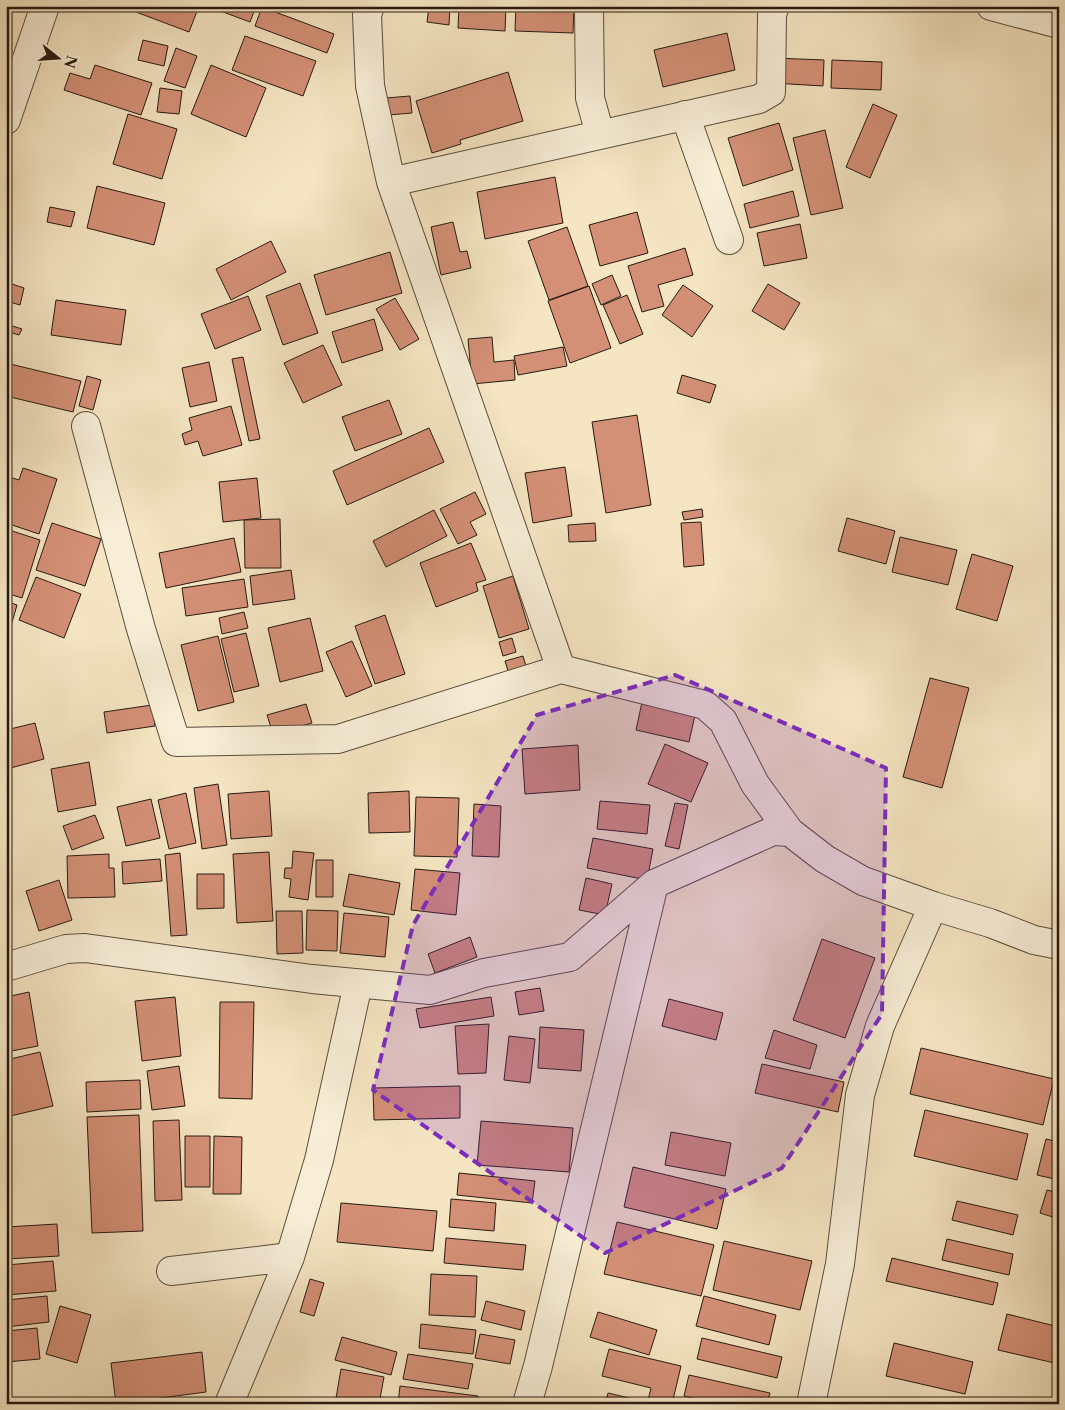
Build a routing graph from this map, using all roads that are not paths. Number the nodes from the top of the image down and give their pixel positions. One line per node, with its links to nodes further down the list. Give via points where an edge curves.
1 (45, 6): 8 (street)
2 (370, 6): 10 (street, via 367,15 370,86)
3 (588, 6): 9 (street, via 590,98)
4 (775, 6): 7 (street, via 772,14 771,92 759,99)
5 (991, 6): 6 (street)
6 (1059, 24)
7 (685, 115): 9 (street); 11 (street)
8 (6, 120)
9 (600, 134): 10 (street)
10 (391, 182): 13 (street)
11 (728, 240)
12 (86, 426): 13 (street, via 141,629 176,742 338,739)
13 (562, 669): 14 (street, via 705,704 724,721 755,784)
14 (790, 832): 15 (street, via 773,831); 16 (street, via 825,859 863,880)
15 (654, 884): 19 (street, via 570,957 484,973 430,990); 23 (street)
16 (933, 906): 17 (street, via 1034,940); 24 (street, via 880,1026 860,1095 840,1264)
17 (1059, 945)
18 (6, 967): 19 (street, via 66,949 85,948)
19 (358, 984): 20 (street, via 319,1160)
20 (290, 1257): 21 (street); 22 (street)
21 (172, 1271)
22 (229, 1404)
23 (527, 1404)
24 (811, 1404)

